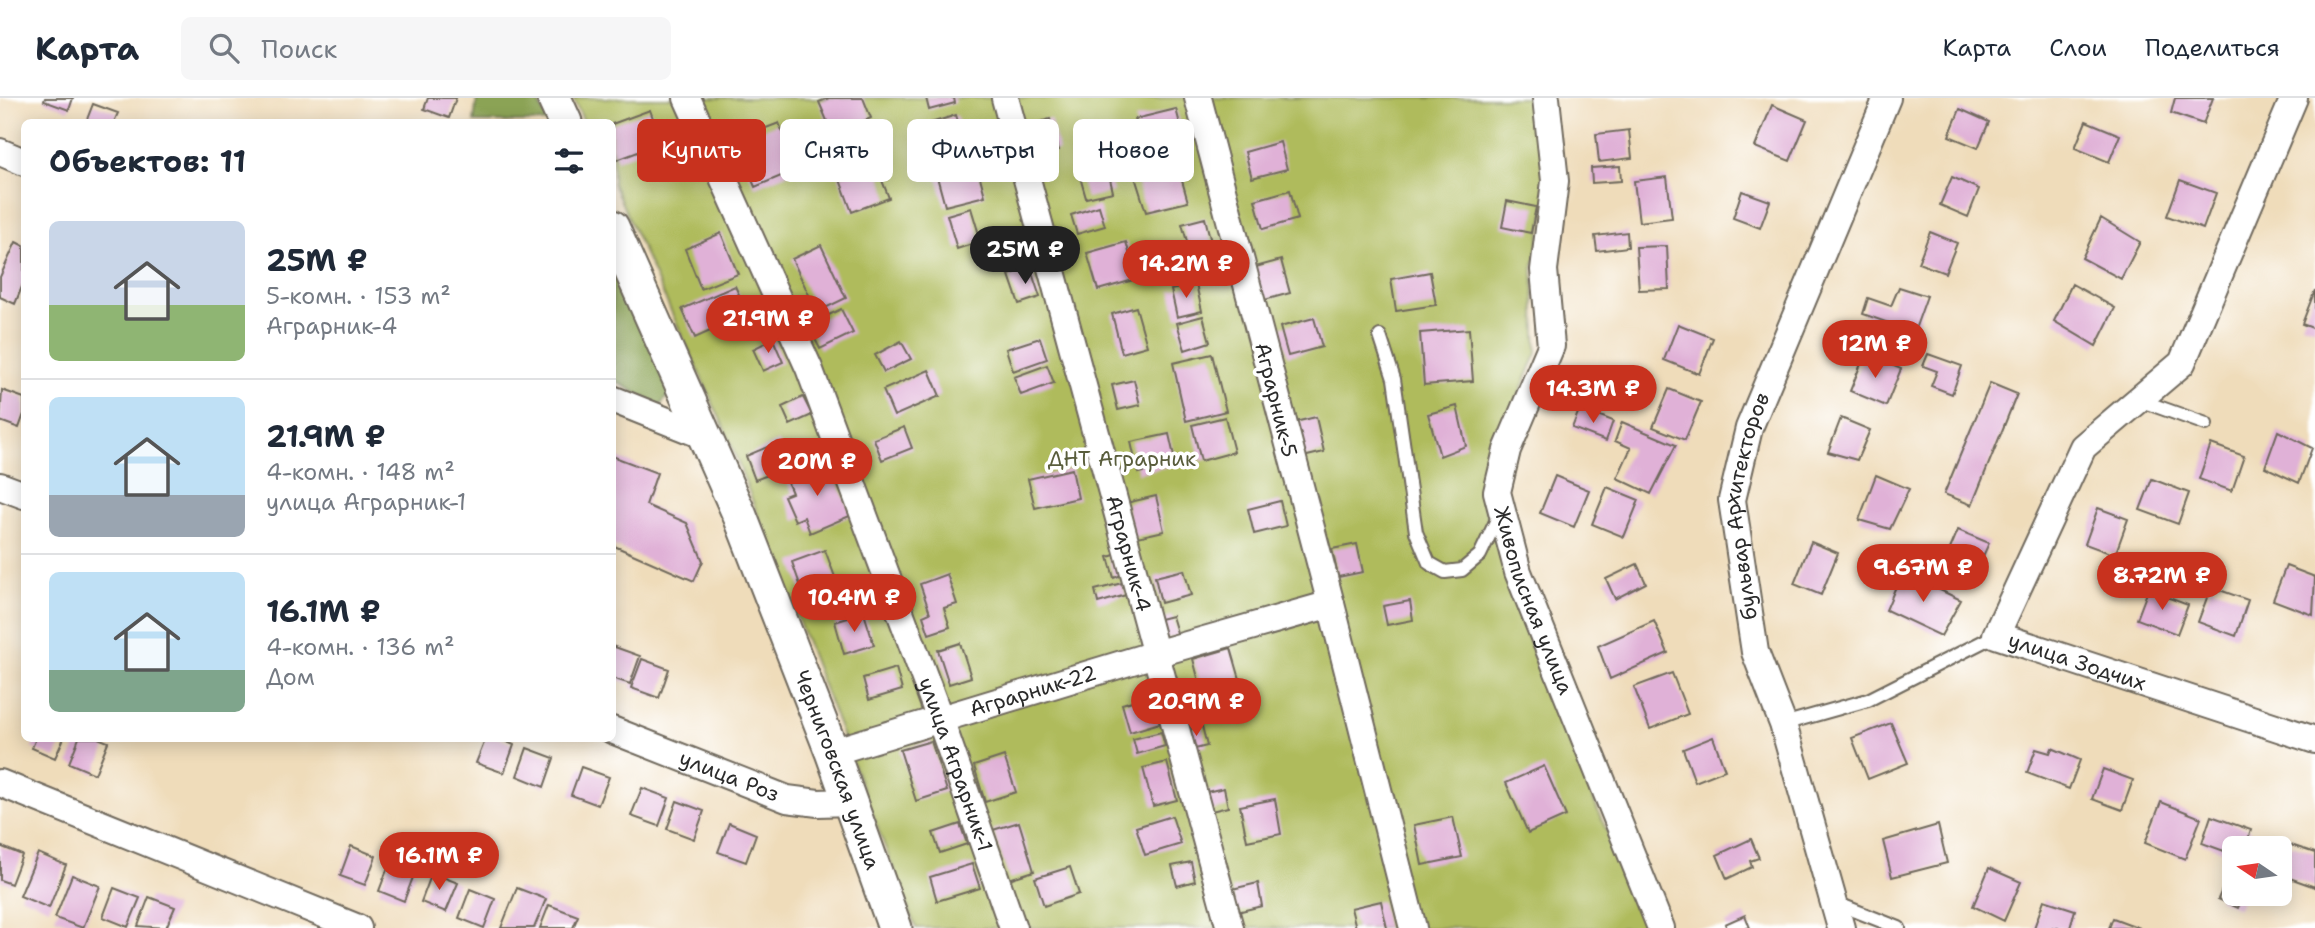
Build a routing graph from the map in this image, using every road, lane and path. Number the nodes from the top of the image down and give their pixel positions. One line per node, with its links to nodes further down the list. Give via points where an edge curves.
1 (554, 98): 8 (street)
2 (687, 98): 23 (street, улица Аграрник-1, via 809,369)
3 (1005, 98): 22 (street, Аграрник-4)
4 (1198, 98): 20 (street, Аграрник-5)
5 (1546, 98): 19 (street, Живописная улица, via 1555,181 1544,270 1551,345 1507,450 1497,492)
6 (1887, 98): 24 (street, бульвар Архитекторов, via 1749,428 1732,499 1755,652)
7 (2294, 98): 14 (street, улица Зодчих, via 2182,363)
8 (564, 119)
9 (0, 152): 10 (street)
10 (21, 161)
11 (616, 236): 16 (street, Черниговская улица)
12 (1380, 336): 19 (lane, via 1394,379 1416,532 1429,563 1445,572 1462,570 1480,555)
13 (616, 400): 16 (street)
14 (2138, 400): 15 (lane); 21 (street, улица Зодчих, via 2083,447)
15 (2206, 424)
16 (707, 436): 27 (street, Черниговская улица)
17 (0, 486): 18 (street)
18 (21, 494)
19 (1502, 509): 36 (street, Живописная улица, via 1518,572)
20 (1323, 606): 22 (street, Аграрник-22); 35 (street, Аграрник-5)
21 (1996, 635): 24 (lane, via 1868,700); 26 (street, улица Зодчих)
22 (1155, 654): 23 (street, Аграрник-22); 34 (street, Аграрник-4)
23 (940, 719): 27 (street, Аграрник-22); 33 (street, улица Аграрник-1)
24 (1783, 724): 30 (street, бульвар Архитекторов)
25 (616, 732): 29 (street, улица Роз, via 787,799)
26 (2315, 740)
27 (832, 752): 29 (street, Черниговская улица)
28 (0, 783): 31 (street)
29 (850, 802): 32 (street, Черниговская улица)
30 (1833, 902): 37 (street, бульвар Архитекторов); 38 (lane)
31 (358, 928)
32 (895, 928)
33 (1013, 928)
34 (1230, 928)
35 (1413, 928)
36 (1661, 928)
37 (1842, 928)
38 (1899, 928)

